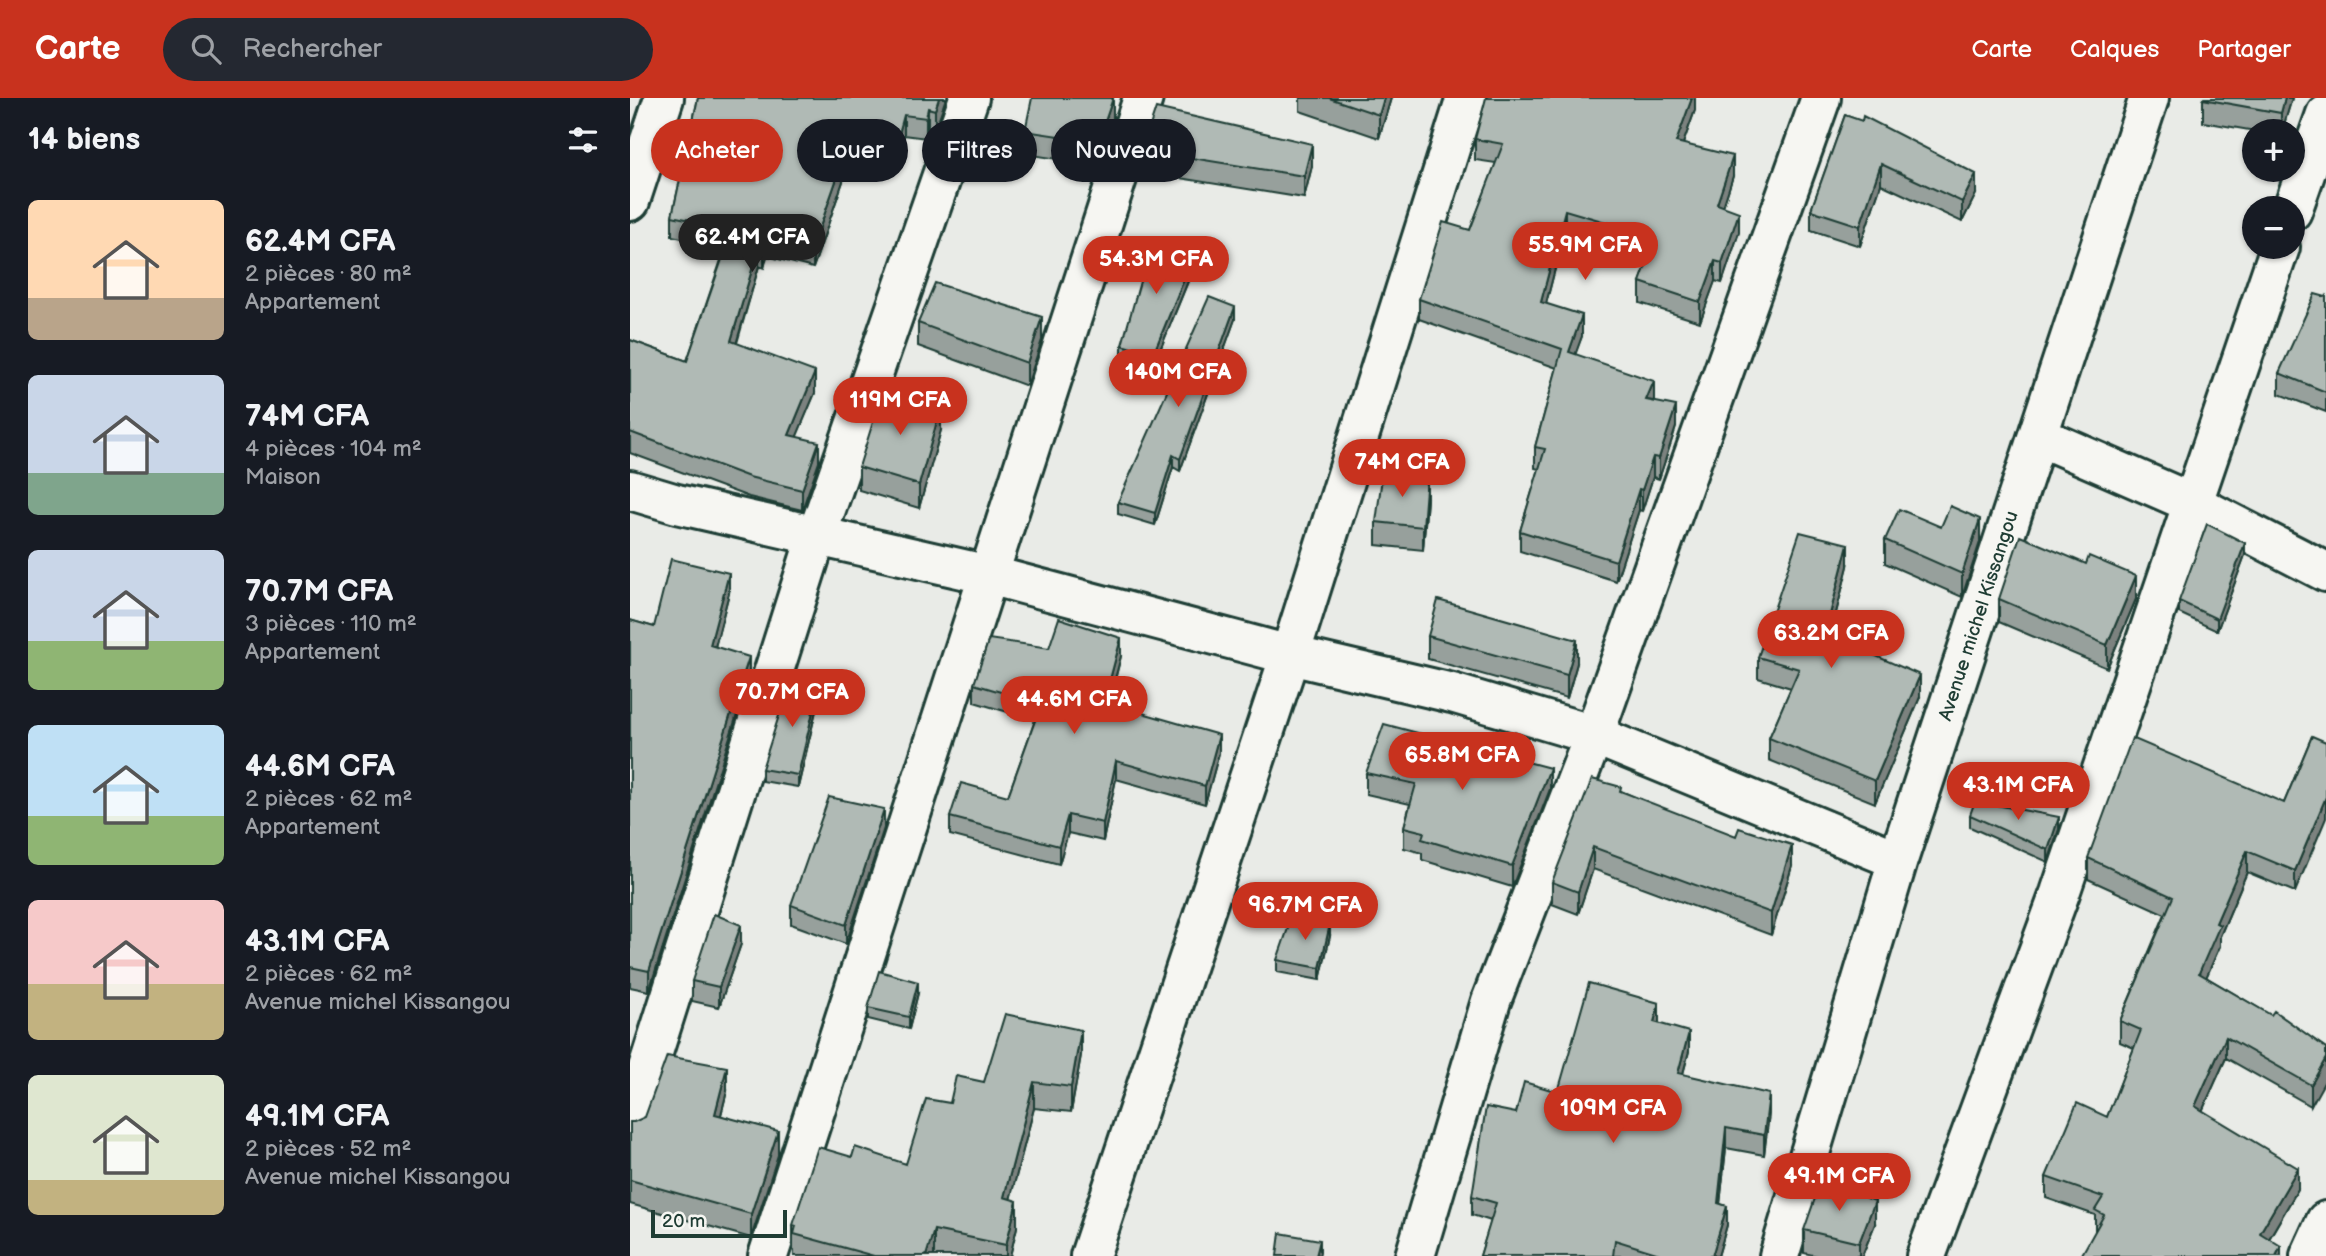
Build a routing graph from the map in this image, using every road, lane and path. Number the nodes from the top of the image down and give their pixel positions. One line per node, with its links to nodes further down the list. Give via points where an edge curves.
1 (664, 98): 9 (street)
2 (970, 98): 14 (street)
3 (1143, 98): 16 (street)
4 (1466, 98): 17 (street)
5 (1821, 98): 18 (street)
6 (2148, 98): 11 (street, Avenue michel Kissangou)
7 (2326, 114): 8 (street)
8 (2297, 196)
9 (630, 201)
10 (2276, 259): 13 (street)
11 (2038, 436): 13 (street); 19 (street, Avenue michel Kissangou)
12 (630, 490): 14 (street)
13 (2192, 503): 15 (street); 26 (street, via 2060,894)
14 (817, 535): 16 (street); 20 (street)
15 (2326, 572)
16 (989, 575): 17 (street); 22 (street)
17 (1290, 655): 18 (street, via 1452,693); 23 (street)
18 (1594, 734): 19 (street); 24 (street, via 1492,1001)
19 (1898, 860): 25 (street, Avenue michel Kissangou)
20 (630, 1125)
21 (2326, 1221): 27 (street)
22 (768, 1256)
23 (1090, 1256)
24 (1415, 1256)
25 (1779, 1256)
26 (1926, 1256)
27 (2310, 1256)

